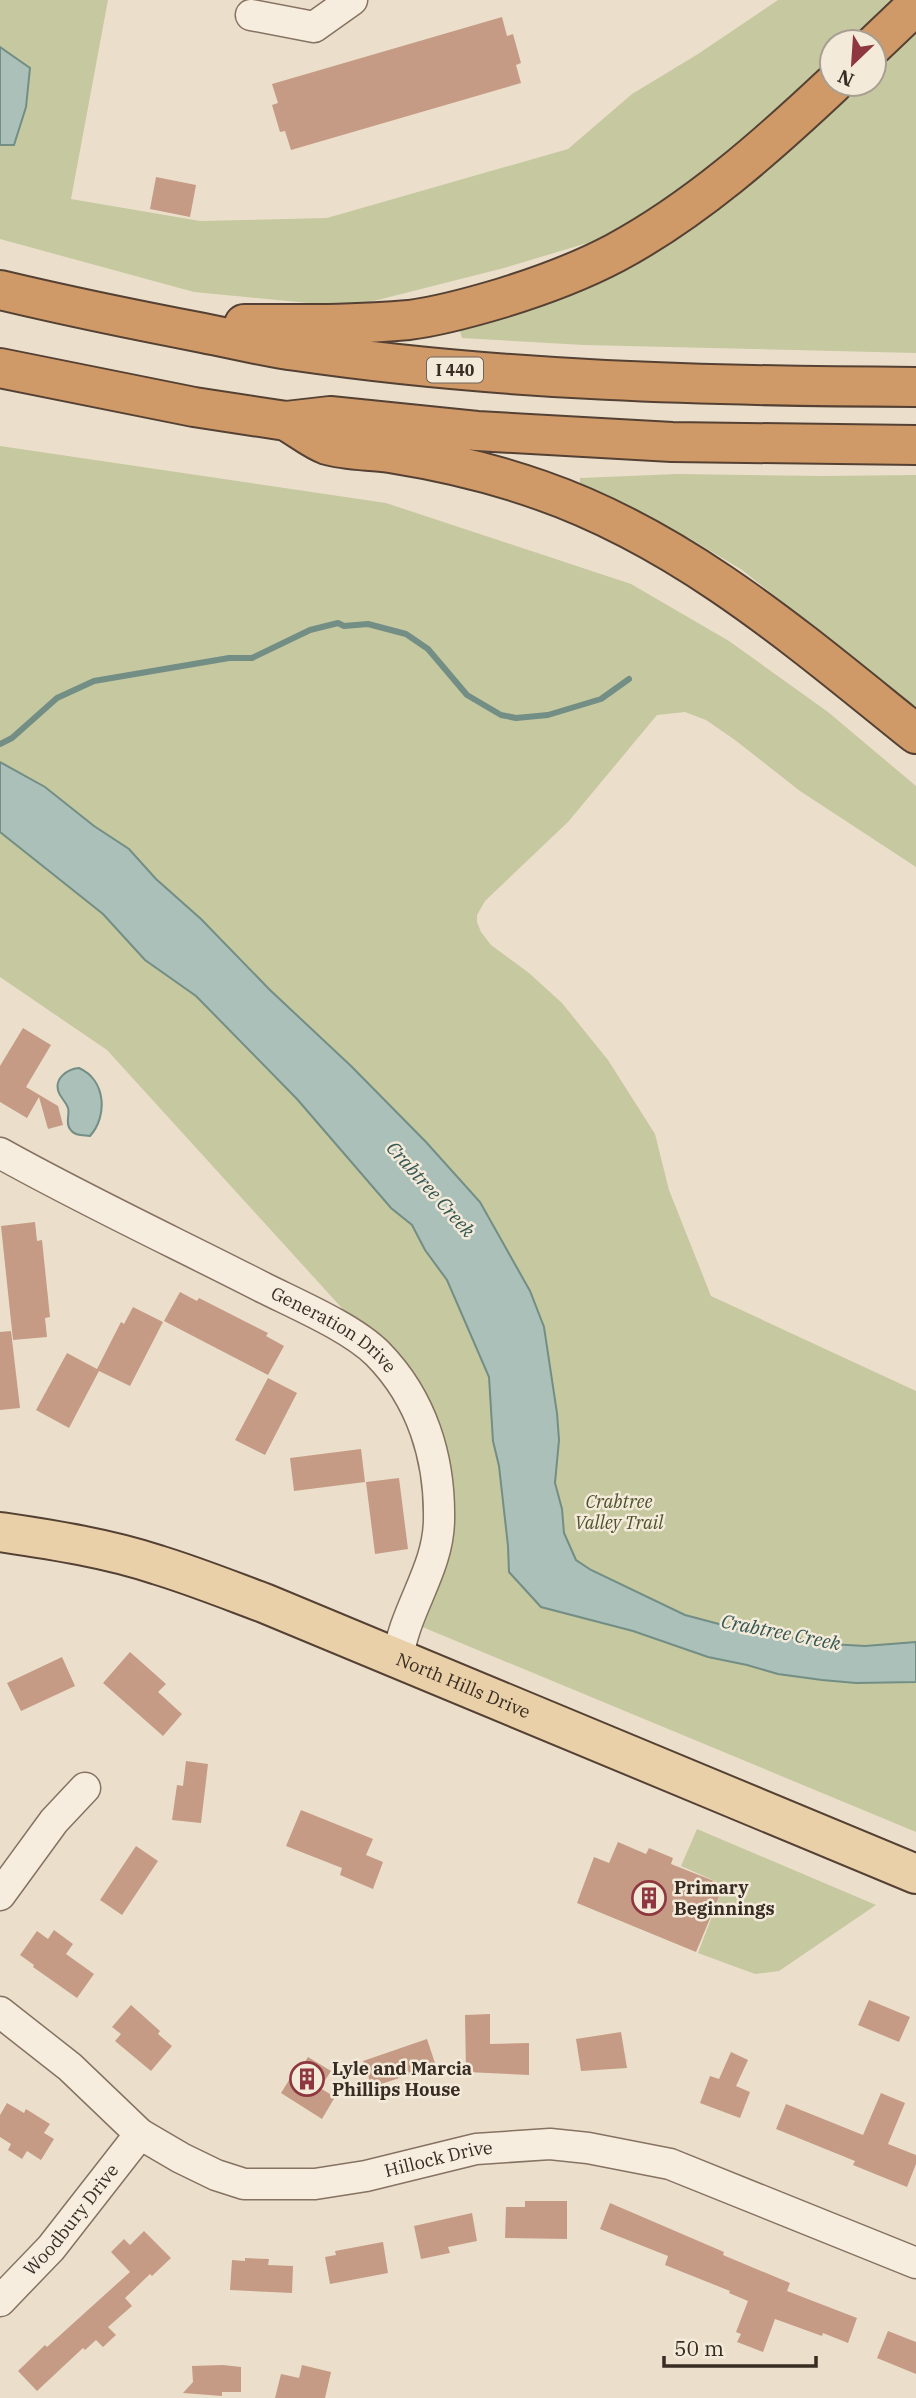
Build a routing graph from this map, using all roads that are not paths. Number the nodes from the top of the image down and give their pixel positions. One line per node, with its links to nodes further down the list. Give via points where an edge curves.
1 (352, 0): 3 (street, via 314,27)
2 (916, 5): 4 (highway)
3 (251, 15)
4 (888, 32)
5 (818, 97): 7 (highway, via 733,172 671,218 561,279 478,305 411,319 348,324)
6 (0, 290): 7 (highway, I 440)
7 (156, 324): 9 (highway, I 440, via 295,351 532,377)
8 (0, 368): 10 (highway)
9 (916, 387)
10 (286, 421): 11 (highway, via 330,416 672,443); 12 (highway, via 327,444 392,453 517,482 608,518 738,594)
11 (916, 445)
12 (916, 734)
13 (0, 1153): 15 (street, Generation Drive, via 332,1323 377,1353 394,1374 410,1396 432,1445 439,1521 435,1548 400,1642)
14 (0, 1532): 15 (main road, North Hills Drive, via 157,1564)
15 (398, 1660): 17 (main road, North Hills Drive)
16 (85, 1788): 18 (street, via 54,1821)
17 (916, 1874)
18 (0, 1895)
19 (0, 2012): 20 (street, Hillock Drive, via 70,2067)
20 (140, 2134): 21 (street, Hillock Drive, via 216,2175 267,2186 366,2176 477,2149 550,2144 588,2148 670,2164); 22 (street, Woodbury Drive, via 51,2248)
21 (916, 2263)
22 (0, 2301)

